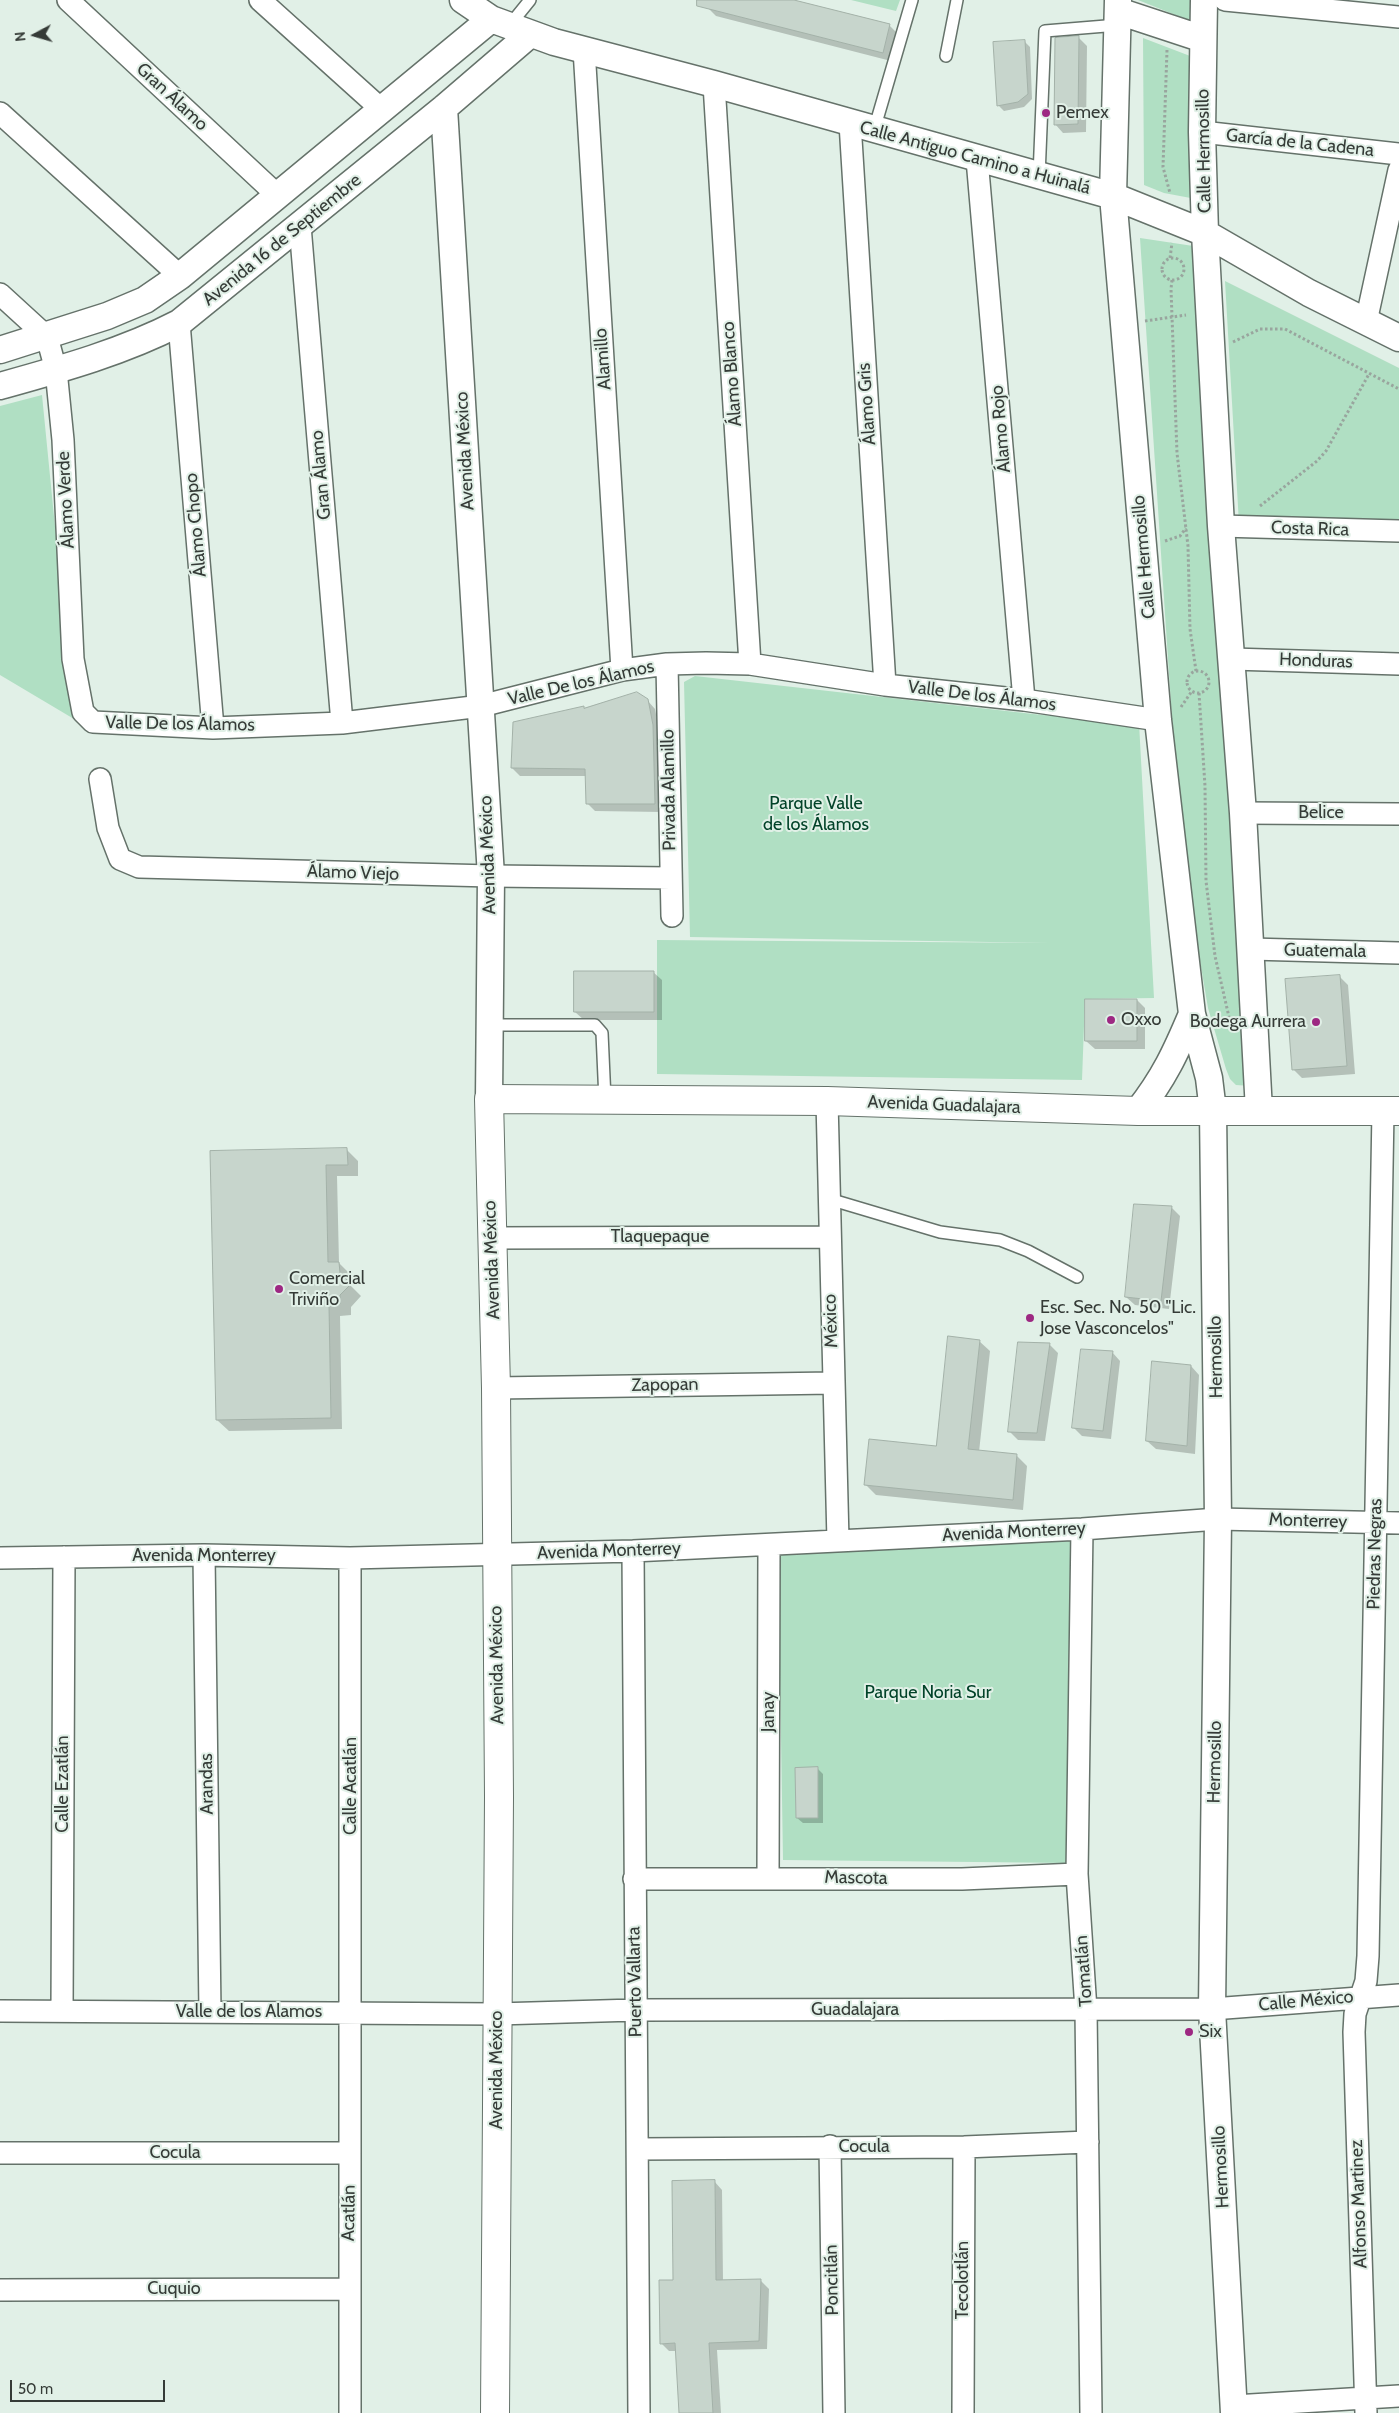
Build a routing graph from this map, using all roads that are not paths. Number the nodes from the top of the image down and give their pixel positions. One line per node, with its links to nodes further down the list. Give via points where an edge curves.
1 (68, 0): 25 (street, Gran Álamo)
2 (260, 0): 17 (street)
3 (463, 0): 11 (street, Calle Antiguo Camino a Huinalá)
4 (530, 0): 11 (lane)
5 (912, 0): 19 (lane)
6 (957, 0): 14 (lane)
7 (1204, 0): 12 (street, Calle Hermosillo)
8 (1225, 0): 10 (street)
9 (1118, 12): 12 (street); 24 (lane, via 1045,31); 26 (street, Calle Hermosillo)
10 (1399, 17)
11 (510, 27): 13 (street, Calle Antiguo Camino a Huinalá); 16 (street, Avenida 16 de Septiembre); 17 (street, Avenida 16 de Septiembre)
12 (1203, 39): 20 (street, Calle Hermosillo)
13 (584, 49): 15 (street, Calle Antiguo Camino a Huinalá); 44 (street, Alamillo)
14 (946, 56)
15 (714, 84): 19 (street, Calle Antiguo Camino a Huinalá); 42 (street, Álamo Blanco)
16 (444, 108): 27 (street, Avenida 16 de Septiembre); 47 (street, Avenida México)
17 (381, 109): 25 (street, Avenida 16 de Septiembre)
18 (0, 113): 29 (street)
19 (862, 126): 22 (street, Calle Antiguo Camino a Huinalá); 45 (street, Álamo Gris)
20 (1202, 132): 21 (street, García de la Cadena); 28 (street, Calle Hermosillo)
21 (1399, 154)
22 (977, 158): 24 (street, Calle Antiguo Camino a Huinalá); 46 (street, Álamo Rojo)
23 (1399, 170): 31 (street)
24 (1039, 176): 26 (street, Calle Antiguo Camino a Huinalá)
25 (276, 194): 29 (street, Avenida 16 de Septiembre)
26 (1114, 196): 28 (street, Calle Antiguo Camino a Huinalá); 48 (street, Calle Hermosillo)
27 (300, 226): 32 (street, Avenida 16 de Septiembre); 50 (street, Gran Álamo)
28 (1206, 233): 31 (street, Calle Antiguo Camino a Huinalá); 38 (street, Calle Hermosillo)
29 (180, 276): 33 (street, Avenida 16 de Septiembre, via 145,300)
30 (0, 294): 33 (street)
31 (1366, 322): 34 (street, Calle Antiguo Camino a Huinalá)
32 (179, 323): 36 (street, Avenida 16 de Septiembre, via 147,340); 51 (street, Álamo Chopo)
33 (47, 337): 35 (street, Avenida 16 de Septiembre); 36 (street, Álamo Verde)
34 (1399, 338)
35 (0, 350)
36 (56, 370): 37 (street, Avenida 16 de Septiembre); 49 (street, Álamo Verde, via 63,440 73,659 82,712)
37 (0, 386)
38 (1221, 526): 39 (street, Costa Rica); 40 (street, Calle Hermosillo)
39 (1399, 531)
40 (1232, 659): 43 (street, Honduras); 53 (street, Calle Hermosillo)
41 (667, 664): 42 (street, Valle De los Álamos); 44 (street, Valle De los Álamos); 56 (street, Privada Alamillo)
42 (750, 664): 45 (street, Valle De los Álamos)
43 (1399, 664)
44 (622, 670): 47 (street, Valle De los Álamos)
45 (885, 685): 46 (street, Valle De los Álamos)
46 (1024, 700): 48 (street, Valle De los Álamos)
47 (481, 706): 50 (street, Valle De los Álamos); 55 (street, Avenida México)
48 (1158, 720): 60 (street, Calle Hermosillo)
49 (93, 722): 51 (street, Valle De los Álamos)
50 (342, 723): 51 (street, Valle De los Álamos)
51 (213, 728)
52 (100, 779): 55 (street, Álamo Viejo, via 108,828 120,859 139,867)
53 (1244, 813): 54 (street, Belice); 58 (street, Calle Hermosillo)
54 (1399, 814)
55 (491, 876): 56 (street, Álamo Viejo); 61 (street, Avenida México)
56 (671, 878): 57 (street, Privada Alamillo)
57 (672, 916)
58 (1251, 949): 59 (street, Guatemala); 68 (street, Calle Hermosillo)
59 (1399, 953)
60 (1192, 1014): 66 (street, via 1173,1060 1159,1085); 67 (street, Calle Hermosillo, via 1209,1078)
61 (489, 1025): 62 (street, Avenida México); 64 (lane, via 595,1025 602,1033)
62 (489, 1099): 63 (main road, Avenida Guadalajara); 70 (main road, Avenida México)
63 (560, 1100): 64 (main road, Avenida Guadalajara); 70 (main road, via 536,1106 510,1119 502,1127)
64 (604, 1100): 65 (main road, Avenida Guadalajara)
65 (826, 1101): 66 (main road, Avenida Guadalajara); 71 (street, México)
66 (1138, 1111): 67 (main road, Avenida Guadalajara)
67 (1213, 1111): 68 (main road, Avenida Guadalajara); 77 (street, Hermosillo)
68 (1258, 1111): 69 (main road, Avenida Guadalajara)
69 (1391, 1111): 78 (street, Piedras Negras)
70 (490, 1160): 73 (main road, Avenida México)
71 (828, 1199): 72 (street, México); 74 (lane, via 940,1232 1000,1240)
72 (829, 1237): 73 (street, Tlaquepaque); 75 (street, México)
73 (492, 1238): 76 (main road, Avenida México)
74 (1077, 1277)
75 (833, 1383): 76 (street, Zapopan); 81 (street, México)
76 (496, 1388): 84 (main road, Avenida México)
77 (1218, 1519): 78 (street, Monterrey); 80 (street, Avenida Monterrey); 94 (street, Hermosillo)
78 (1376, 1523): 79 (street, Monterrey); 93 (street, Piedras Negras, via 1368,1956)
79 (1399, 1523)
80 (1082, 1529): 81 (street, Avenida Monterrey); 89 (street, Tomatlán)
81 (838, 1541): 82 (street, Avenida Monterrey)
82 (769, 1546): 83 (street, Avenida Monterrey); 90 (street, Janay)
83 (633, 1551): 84 (street, Avenida Monterrey); 91 (street, Puerto Vallarta)
84 (496, 1554): 88 (street, Avenida Monterrey); 101 (main road, Avenida México)
85 (204, 1555): 86 (street, Avenida Monterrey); 88 (street, Avenida Monterrey); 99 (street, Arandas)
86 (64, 1557): 87 (street, Avenida Monterrey); 98 (street, Calle Ezatlán)
87 (0, 1558)
88 (350, 1558): 100 (street, Calle Acatlán)
89 (1077, 1874): 90 (street, Mascota, via 962,1879); 96 (street, Tomatlán)
90 (768, 1878): 91 (street, Mascota)
91 (634, 1879): 95 (street, Puerto Vallarta)
92 (1399, 1995): 93 (street, Calle México)
93 (1362, 1997): 94 (street, Calle México); 111 (street, Alfonso Martinez, via 1355,2014 1354,2032)
94 (1212, 2009): 96 (street, Guadalajara); 112 (street, Hermosillo)
95 (635, 2010): 96 (street, Guadalajara); 101 (street, Guadalajara); 105 (street, Puerto Vallarta)
96 (1086, 2010): 102 (street, Tomatlán)
97 (0, 2011): 98 (street, Valle de los Alamos)
98 (62, 2011): 99 (street, Valle de los Alamos)
99 (210, 2012): 100 (street, Valle de los Alamos)
100 (351, 2013): 101 (street, Valle de los Alamos); 107 (street, Acatlán)
101 (497, 2014): 114 (main road, Avenida México)
102 (1088, 2142): 104 (street, Cocula); 118 (street, Tomatlán)
103 (830, 2146): 104 (street, Cocula); 105 (street, Cocula); 116 (street, Poncitlán)
104 (964, 2147): 117 (street, Tecolotlán)
105 (638, 2149): 115 (street, Puerto Vallarta)
106 (0, 2153): 107 (street, Cocula)
107 (350, 2153): 108 (street, Acatlán)
108 (348, 2289): 109 (street, Cuquio); 113 (street, Acatlán)
109 (0, 2290)
110 (1399, 2396): 111 (street)
111 (1366, 2405): 112 (street)
112 (1234, 2410)
113 (350, 2413)
114 (495, 2413)
115 (639, 2413)
116 (834, 2413)
117 (963, 2413)
118 (1091, 2413)

